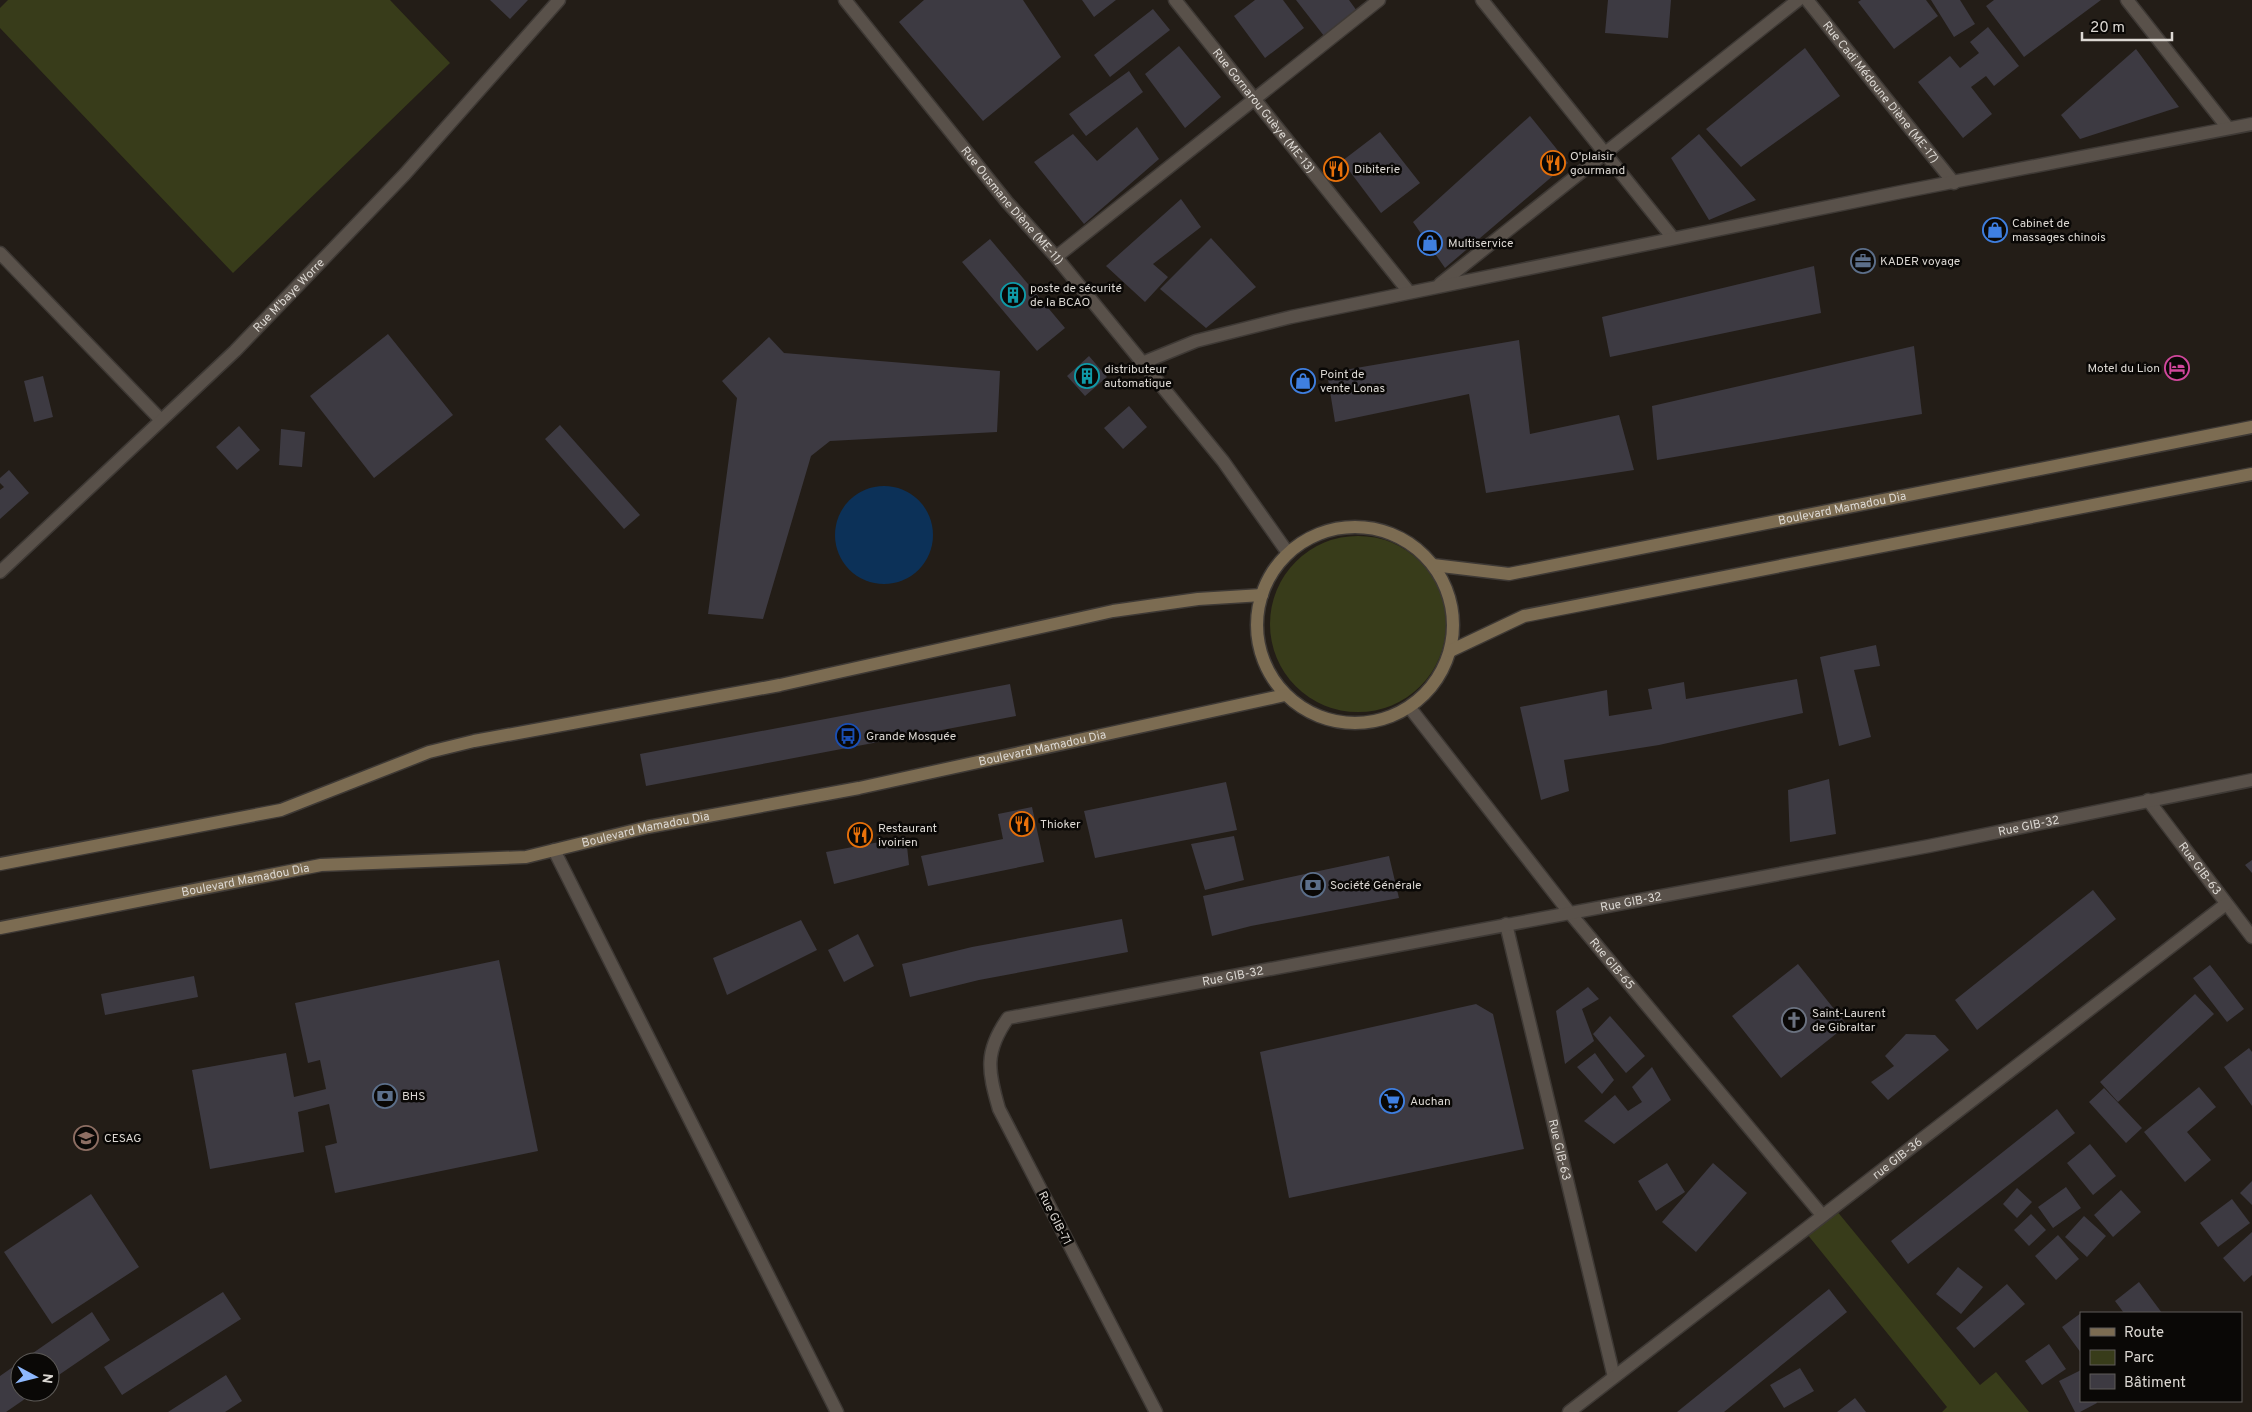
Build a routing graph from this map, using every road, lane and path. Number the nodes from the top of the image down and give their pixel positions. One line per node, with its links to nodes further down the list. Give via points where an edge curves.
1 (559, 0): 20 (street, Rue M'baye Worre, via 405,174 235,351)
2 (845, 0): 16 (street, Rue Ousmane Diène (ME-11), via 1007,202)
3 (1176, 0): 9 (street, Rue Gornarou Guèye (ME-13))
4 (1379, 0): 9 (street)
5 (1482, 0): 12 (street)
6 (1798, 0): 12 (street)
7 (1807, 0): 13 (street, Rue Cadi Médoune Diène (ME-17))
8 (2127, 0): 11 (street)
9 (1255, 99): 16 (street); 18 (street, Rue Gornarou Guèye (ME-13))
10 (2252, 124): 11 (street)
11 (2228, 128): 13 (street)
12 (1605, 153): 14 (street); 17 (street)
13 (1954, 182): 14 (street)
14 (1673, 238): 17 (street)
15 (0, 253): 20 (street)
16 (1056, 257): 19 (street, Rue Ousmane Diène (ME-11))
17 (1438, 286): 18 (street)
18 (1409, 292): 19 (street, via 1204,339)
19 (1142, 363): 23 (street, Rue Ousmane Diène (ME-11), via 1223,461)
20 (161, 420): 25 (street, Rue M'baye Worre)
21 (2252, 427): 24 (street, Boulevard Mamadou Dia, via 1509,574)
22 (2252, 474): 27 (street, via 1524,616)
23 (1288, 553): 24 (street, via 1305,540 1324,532 1344,527 1365,527 1386,531 1405,540); 26 (street, via 1272,572)
24 (1433, 565): 27 (street, via 1450,598)
25 (0, 572)
26 (1262, 595): 28 (street, via 1257,620 1259,646 1269,673); 33 (street, via 1198,599 1113,611 780,684 474,741 429,752 281,810)
27 (1450, 651): 29 (street, via 1434,685)
28 (1285, 695): 29 (street, via 1313,715 1337,723 1363,724 1387,719); 32 (street, Boulevard Mamadou Dia, via 859,788 648,827)
29 (1410, 708): 35 (street, Rue GIB-65)
30 (2252, 780): 31 (street, Rue GIB-32)
31 (2148, 800): 34 (street, Rue GIB-63); 35 (street, Rue GIB-32, via 1929,846)
32 (554, 850): 37 (street, Boulevard Mamadou Dia, via 526,857 321,865); 42 (street)
33 (0, 864)
34 (2226, 904): 38 (street, Rue GIB-63); 40 (street, rue GIB-36)
35 (1569, 912): 36 (street, Rue GIB-32); 40 (street, Rue GIB-65)
36 (1506, 924): 39 (street, Rue GIB-32); 41 (street, Rue GIB-63)
37 (0, 928)
38 (2252, 937)
39 (1008, 1018): 43 (street, Rue GIB-71, via 996,1034 991,1049 990,1068 999,1109)
40 (1822, 1215): 41 (street, rue GIB-36)
41 (1614, 1377): 44 (street, rue GIB-36)
42 (837, 1412)
43 (1156, 1412)
44 (1569, 1412)

